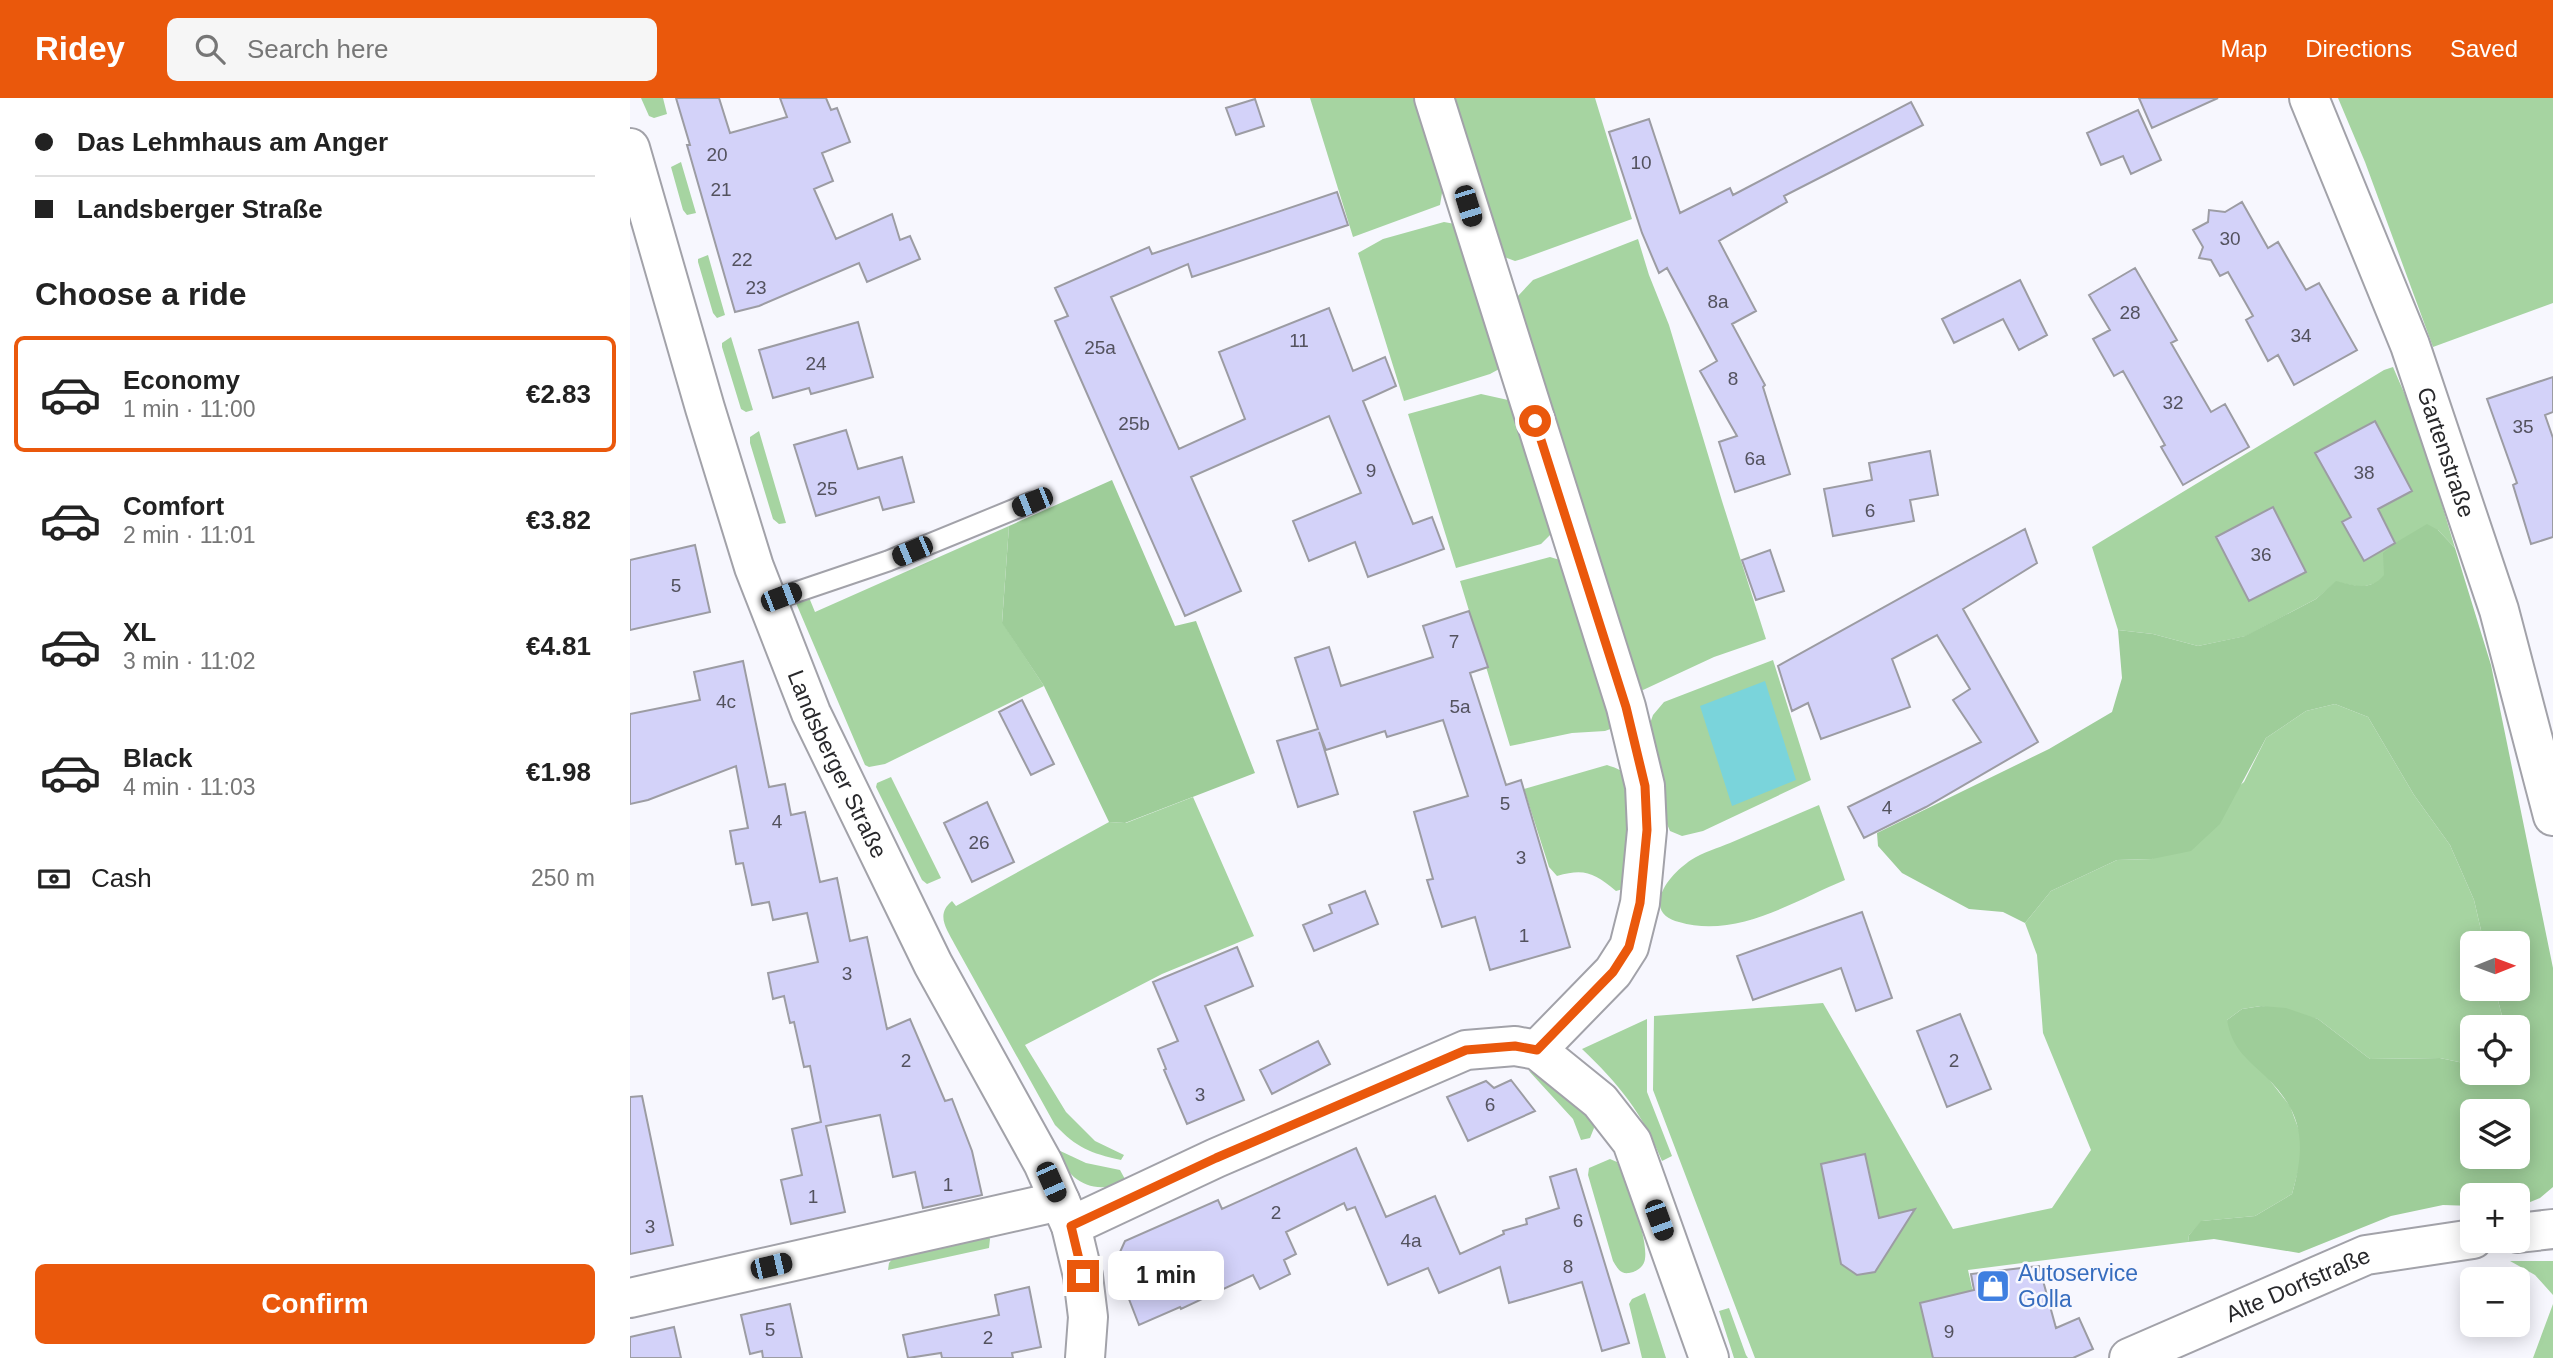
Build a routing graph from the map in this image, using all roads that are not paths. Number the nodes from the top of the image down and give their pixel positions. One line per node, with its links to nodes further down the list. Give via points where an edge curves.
1 (1434, 98): 7 (street, via 1626,707 1645,786 1645,865 1629,947 1613,972)
2 (2309, 98): 6 (street, Gartenstraße, via 2410,345 2499,610)
3 (630, 148): 5 (street, Landsberger Straße)
4 (1032, 502): 5 (lane, via 888,561)
5 (766, 602): 8 (street, Landsberger Straße, via 811,713 933,964 1043,1163)
6 (2553, 816)
7 (1537, 1050): 8 (street, via 1515,1046 1466,1050 1216,1158); 14 (street, via 1600,1101 1632,1142)
8 (1066, 1214): 12 (street); 13 (street, Landsberger Straße, via 1083,1276 1088,1317)
9 (2553, 1229): 10 (street)
10 (2530, 1232)
11 (2460, 1241): 15 (street, Alte Dorfstraße, via 2366,1255)
12 (630, 1297)
13 (1084, 1358)
14 (1709, 1358)
15 (2129, 1358)

